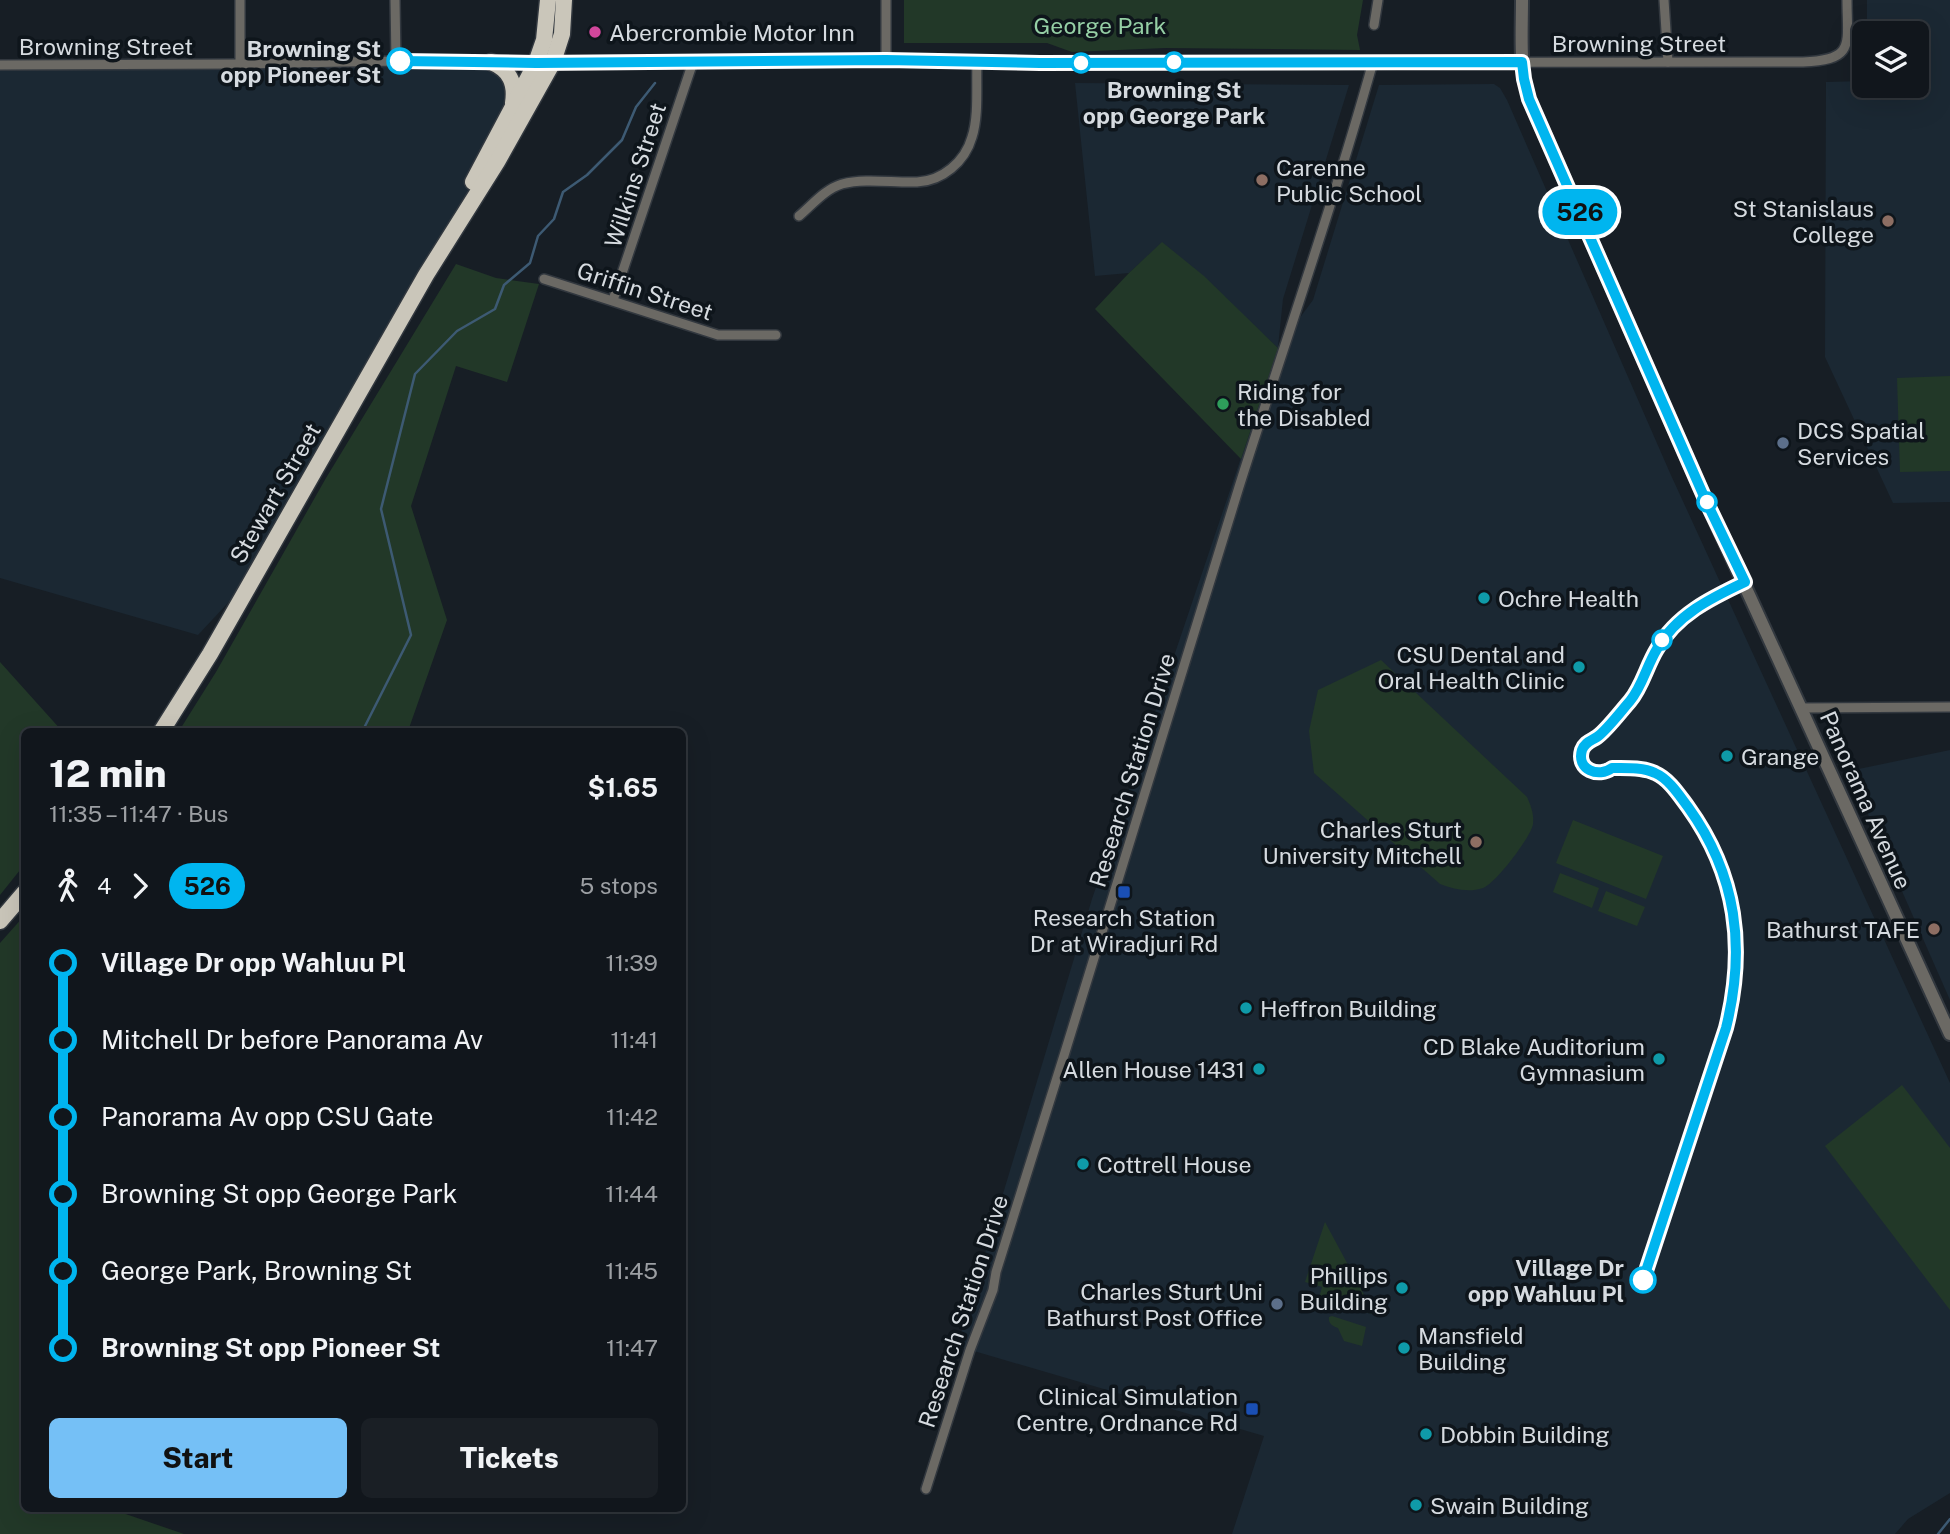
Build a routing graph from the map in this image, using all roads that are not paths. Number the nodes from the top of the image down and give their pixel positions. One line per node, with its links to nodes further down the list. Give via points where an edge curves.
1 (240, 0): 21 (street)
2 (395, 0): 12 (street)
3 (548, 0): 19 (highway, Stewart Street)
4 (564, 0): 19 (highway, Stewart Street, via 562,34)
5 (886, 0): 11 (street)
6 (1378, 0): 10 (street)
7 (1522, 0): 17 (street)
8 (1664, 0): 18 (street)
9 (1847, 0): 18 (street, Browning Street, via 1845,48 1831,60)
10 (1374, 25)
11 (886, 60): 14 (street, Browning Street); 15 (street, Browning Street)
12 (396, 61): 13 (street, Browning Street); 21 (street, Browning Street)
13 (491, 62): 19 (street, Browning Street); 22 (highway, via 505,69 513,83)
14 (693, 62): 19 (street, Browning Street); 26 (street, Wilkins Street)
15 (977, 62): 16 (street, Browning Street); 23 (street, via 972,137 949,171 927,181 840,185)
16 (1373, 62): 17 (street, Browning Street); 34 (street, Research Station Drive, via 993,1290)
17 (1522, 62): 18 (street, Browning Street); 29 (street, Panorama Avenue, via 1529,99)
18 (1668, 62)
19 (544, 63): 22 (highway, Stewart Street); 24 (highway, Stewart Street, via 497,162)
20 (0, 65): 21 (street, Browning Street)
21 (240, 65)
22 (510, 116): 24 (highway, Stewart Street)
23 (799, 216)
24 (426, 275): 30 (highway, Stewart Street)
25 (544, 279): 26 (street, Griffin Street)
26 (613, 300): 27 (street, Griffin Street, via 718,335)
27 (776, 335)
28 (1950, 707): 29 (street)
29 (1802, 708): 33 (street, Panorama Avenue)
30 (164, 728)
31 (21, 896): 32 (highway)
32 (0, 921)
33 (1950, 1034)
34 (926, 1489)

